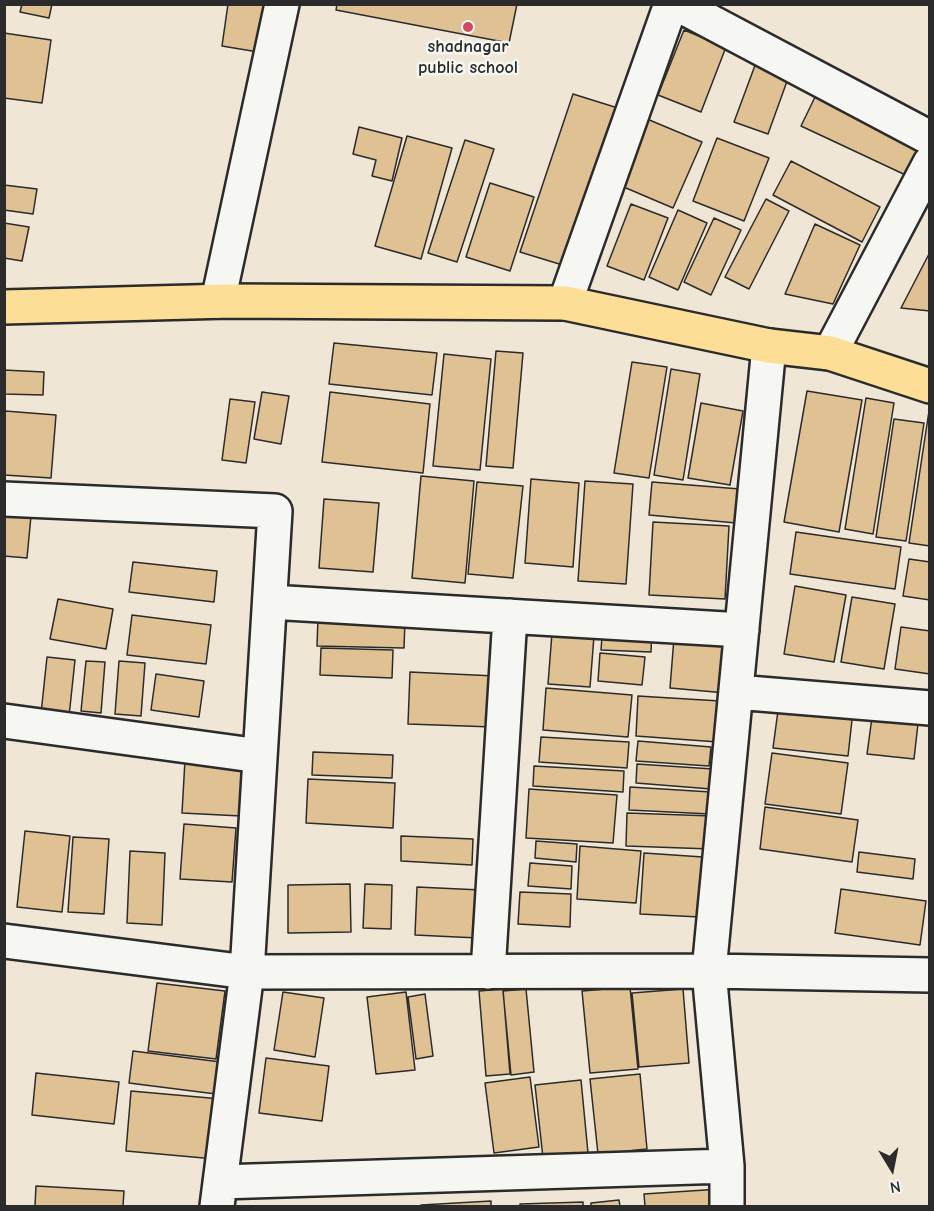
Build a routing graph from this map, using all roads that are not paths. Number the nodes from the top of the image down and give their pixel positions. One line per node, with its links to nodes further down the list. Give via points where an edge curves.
1 (282, 4): 6 (street)
2 (671, 4): 7 (street)
3 (677, 4): 4 (street)
4 (930, 138)
5 (930, 163): 10 (street)
6 (218, 301): 7 (main road); 8 (main road)
7 (564, 303): 9 (main road)
8 (4, 307)
9 (769, 346): 10 (main road); 15 (street)
10 (830, 353): 11 (main road)
11 (930, 386)
12 (4, 499): 13 (street, via 275,511)
13 (270, 602): 14 (street); 19 (street)
14 (510, 616): 15 (street); 23 (street)
15 (742, 630): 16 (street)
16 (736, 692): 17 (street); 21 (street)
17 (930, 708)
18 (4, 721): 19 (street)
19 (260, 756): 22 (street)
20 (4, 942): 22 (street)
21 (709, 971): 23 (street); 24 (street); 25 (street)
22 (247, 972): 23 (street); 26 (street)
23 (488, 972)
24 (930, 975)
25 (727, 1166): 26 (street); 27 (street)
26 (219, 1194)
27 (727, 1206)

